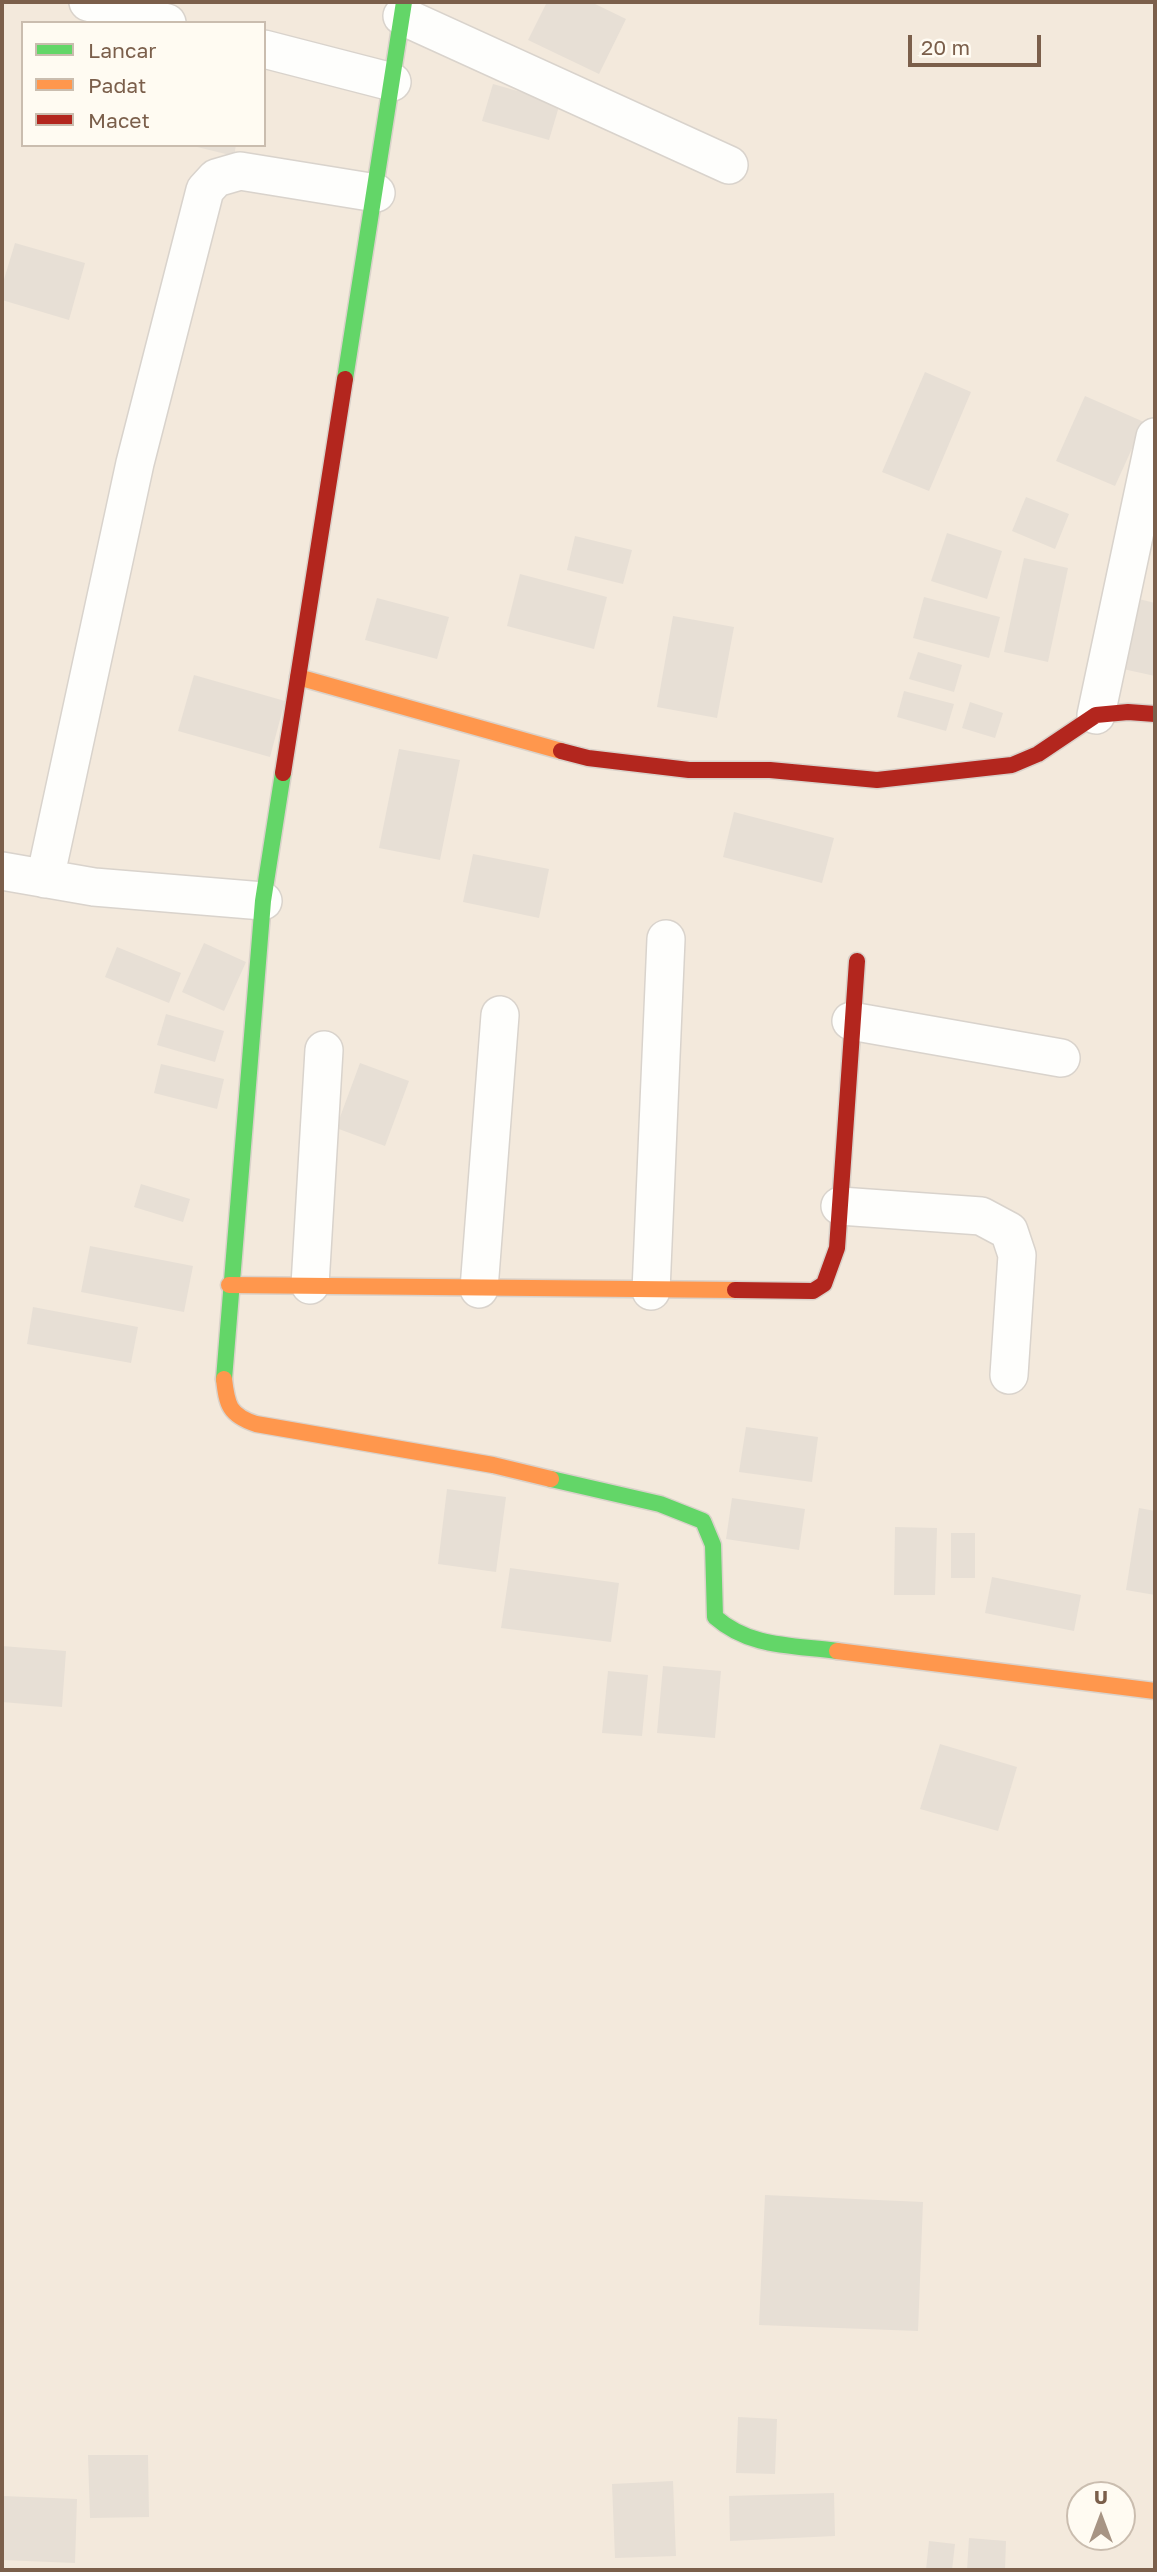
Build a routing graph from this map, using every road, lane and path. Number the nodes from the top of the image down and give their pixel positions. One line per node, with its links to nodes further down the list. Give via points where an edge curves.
1 (88, 2): 3 (street)
2 (403, 9): 5 (street); 6 (street)
3 (159, 21)
4 (266, 49): 5 (street)
5 (392, 82): 7 (street)
6 (729, 165)
7 (376, 193): 10 (street); 14 (street, via 240,171 216,178 205,190 135,463)
8 (1155, 437): 9 (street)
9 (1148, 489): 12 (street)
10 (298, 677): 12 (street, via 588,758 689,770 770,770 877,780 1012,765 1038,754); 15 (street)
11 (1155, 714): 12 (street)
12 (1096, 716)
13 (2, 871): 14 (street)
14 (45, 878): 15 (street, via 94,887)
15 (263, 901): 23 (street)
16 (666, 939): 26 (street)
17 (856, 961): 19 (street)
18 (500, 1015): 25 (street)
19 (851, 1021): 21 (street); 22 (street)
20 (324, 1050): 24 (street)
21 (1061, 1058)
22 (840, 1206): 26 (street, via 832,1270 813,1291); 27 (street, via 981,1216 1009,1231 1017,1255)
23 (229, 1285): 24 (street); 28 (street, via 223,1392 241,1419 493,1465 660,1504 703,1521 713,1545 715,1617 732,1632 758,1641)
24 (310, 1285): 25 (street)
25 (480, 1289): 26 (street)
26 (651, 1291)
27 (1009, 1375)
28 (1155, 1691)

